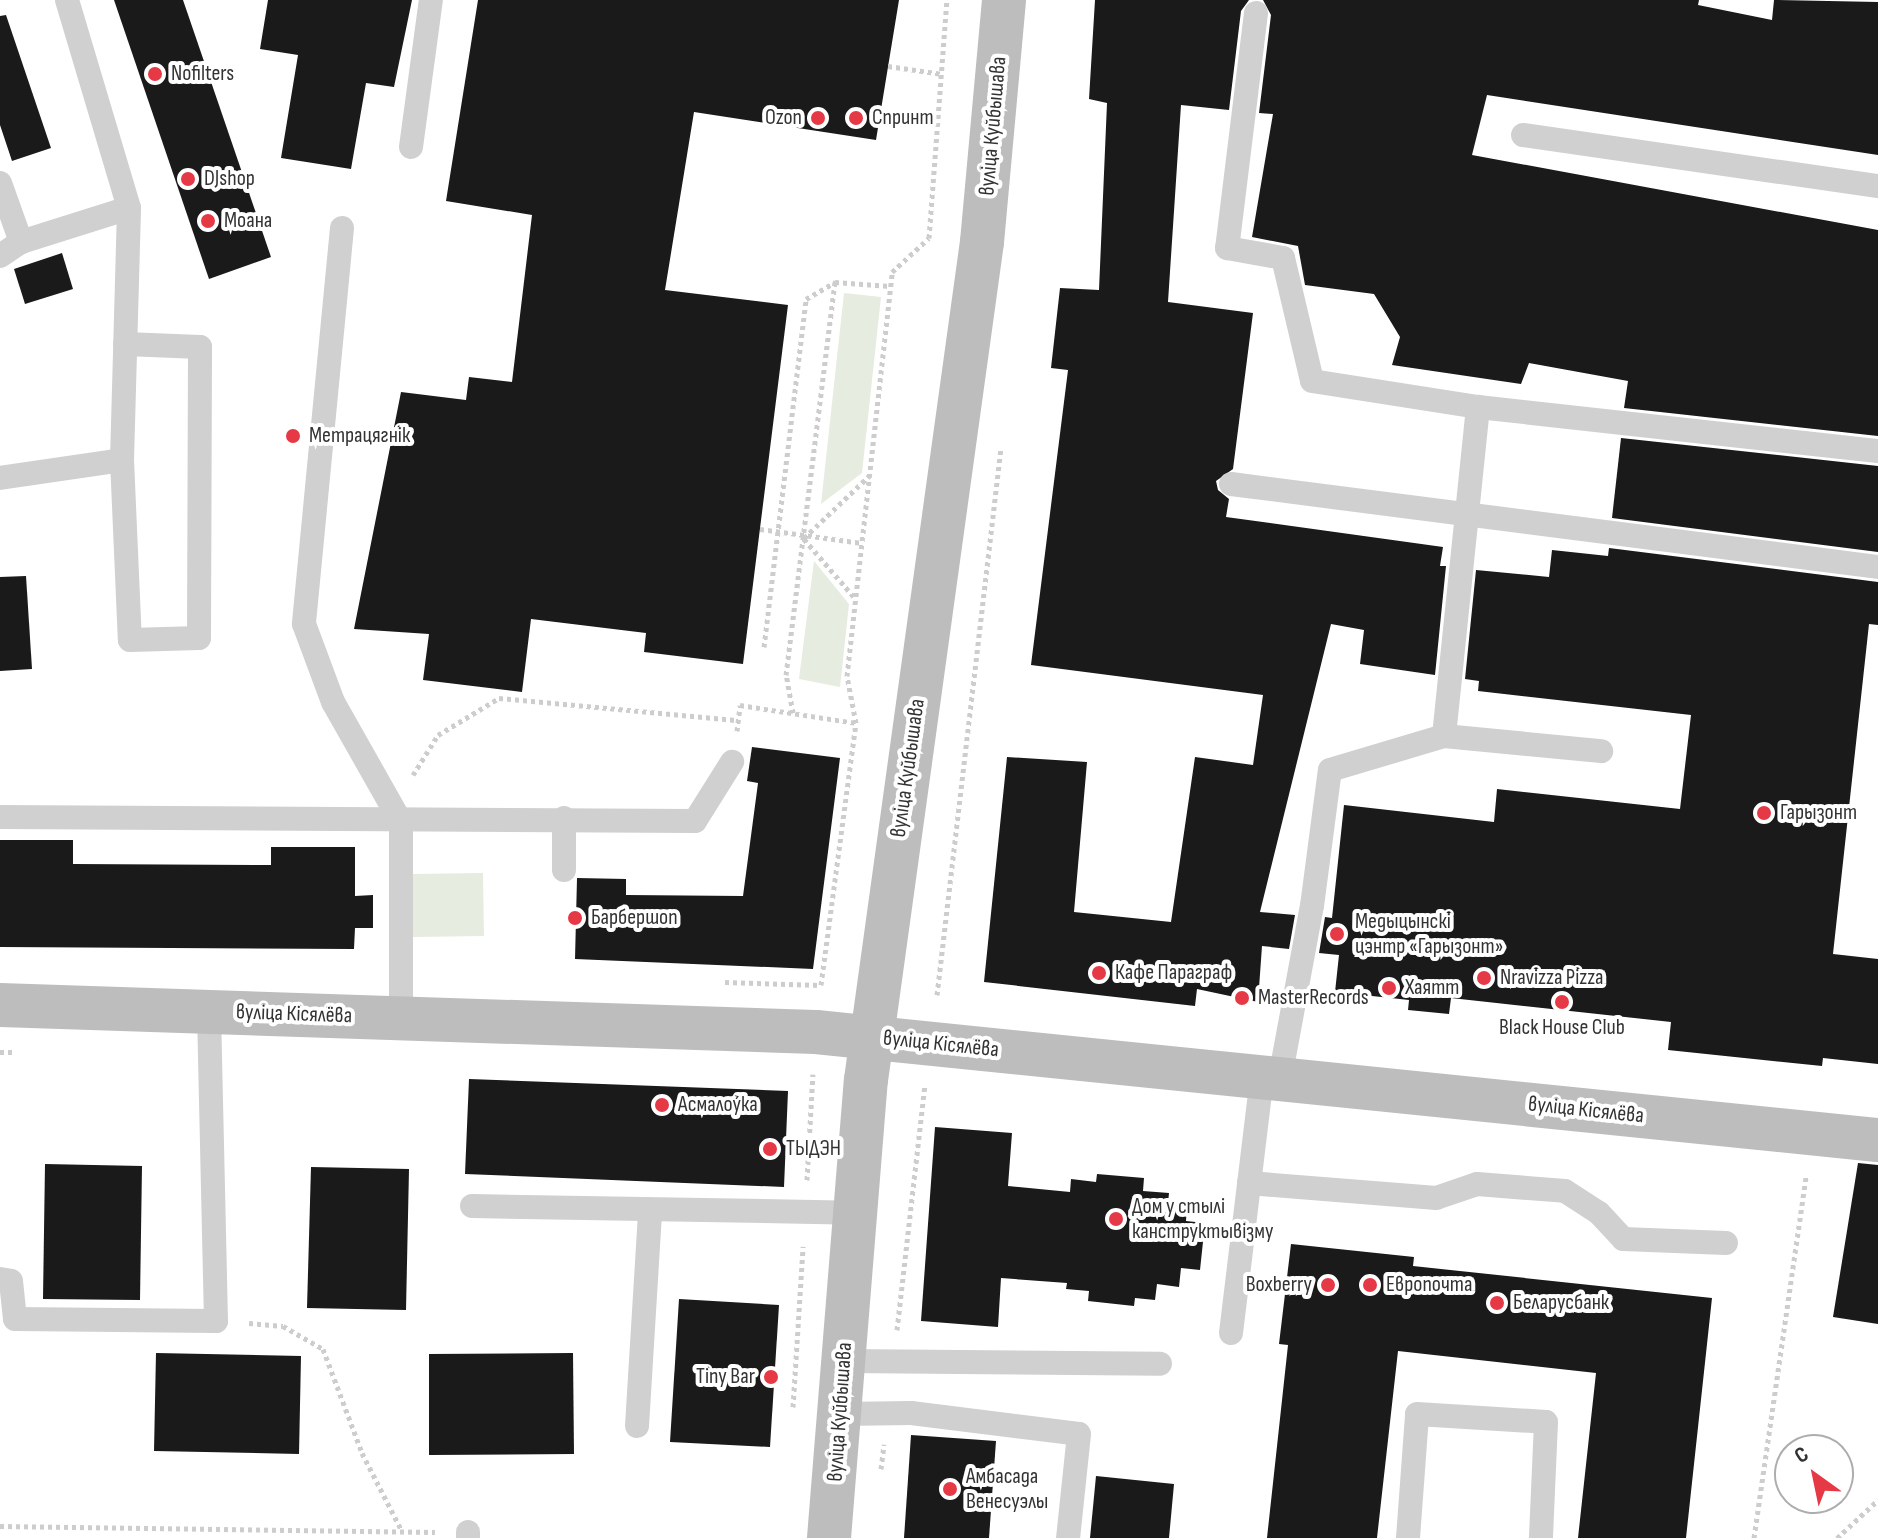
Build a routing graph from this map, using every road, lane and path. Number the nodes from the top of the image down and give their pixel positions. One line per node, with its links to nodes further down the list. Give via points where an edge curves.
1 (67, 0): 12 (lane)
2 (431, 0): 9 (lane)
3 (947, 0): 7 (path)
4 (1004, 0): 47 (street, вуліца Куйбышава, via 982,242)
5 (1256, 13): 19 (lane, via 1227,248 1283,258 1312,381)
6 (888, 66): 7 (path)
7 (942, 74): 17 (path, via 929,238 892,272)
8 (1523, 135): 11 (lane)
9 (411, 147)
10 (0, 183): 14 (lane)
11 (1878, 186)
12 (129, 208): 14 (lane); 18 (lane)
13 (342, 228): 41 (lane, via 304,624 333,702)
14 (21, 242): 15 (lane)
15 (0, 256)
16 (835, 282): 17 (path); 27 (path, via 806,299); 28 (path)
17 (890, 286): 22 (path)
18 (125, 344): 21 (lane); 21 (lane, via 200,347 199,638 130,640)
19 (1478, 407): 20 (lane); 25 (lane)
20 (1878, 451)
21 (122, 460): 23 (lane)
22 (869, 476): 28 (path); 29 (path)
23 (0, 478)
24 (1231, 484): 25 (lane)
25 (1467, 514): 30 (lane); 36 (lane)
26 (760, 529): 27 (path)
27 (781, 534): 28 (path); 32 (path)
28 (803, 538): 29 (path); 31 (path); 33 (path, via 786,675)
29 (862, 543): 31 (path)
30 (1878, 567)
31 (855, 598): 35 (path, via 847,676)
32 (764, 647)
33 (793, 713): 34 (path, via 740,705); 35 (path)
34 (738, 720): 38 (path); 41 (path, via 499,698 438,735 421,756 405,791)
35 (856, 723): 43 (path)
36 (1444, 736): 37 (lane); 49 (lane, via 1330,770 1312,906)
37 (1601, 751)
38 (732, 762): 40 (lane, via 695,821)
39 (0, 817): 41 (lane)
40 (564, 818): 41 (lane); 42 (lane)
41 (401, 822): 46 (lane)
42 (564, 870)
43 (821, 985)
44 (0, 1005): 45 (street, вуліца Кісялёва)
45 (209, 1011): 46 (street, вуліца Кісялёва); 60 (lane)
46 (401, 1017): 47 (street, вуліца Кісялёва)
47 (871, 1036): 49 (street, вуліца Кісялёва); 57 (street, вуліца Куйбышава)
48 (813, 1074): 56 (path)
49 (1271, 1077): 51 (street, вуліца Кісялёва); 53 (lane)
50 (925, 1086): 63 (path)
51 (1878, 1140)
52 (1807, 1170): 78 (path)
53 (1249, 1183): 58 (lane, via 1436,1198 1477,1184 1565,1191 1599,1213 1623,1239); 61 (lane)
54 (472, 1206): 55 (lane)
55 (650, 1212): 56 (lane); 68 (lane)
56 (806, 1213): 57 (lane); 67 (path)
57 (854, 1213): 62 (street, вуліца Куйбышава)
58 (1726, 1243)
59 (0, 1279): 60 (lane, via 11,1281 15,1319)
60 (216, 1321): 72 (path, via 283,1326 323,1349 362,1453)
61 (1231, 1333)
62 (844, 1361): 63 (lane); 65 (street, вуліца Куйбышава)
63 (894, 1361): 64 (lane)
64 (1160, 1364)
65 (840, 1414): 66 (lane); 74 (street, вуліца Куйбышава)
66 (888, 1415): 69 (path); 75 (lane, via 1079,1434)
67 (792, 1416)
68 (637, 1426)
69 (881, 1476)
70 (1878, 1500): 79 (path)
71 (0, 1526): 72 (path)
72 (402, 1531): 73 (path)
73 (468, 1535)
74 (829, 1538)
75 (1068, 1538)
76 (1408, 1538): 77 (lane, via 1417,1414 1546,1422)
77 (1541, 1538)
78 (1754, 1538)
79 (1837, 1538)

